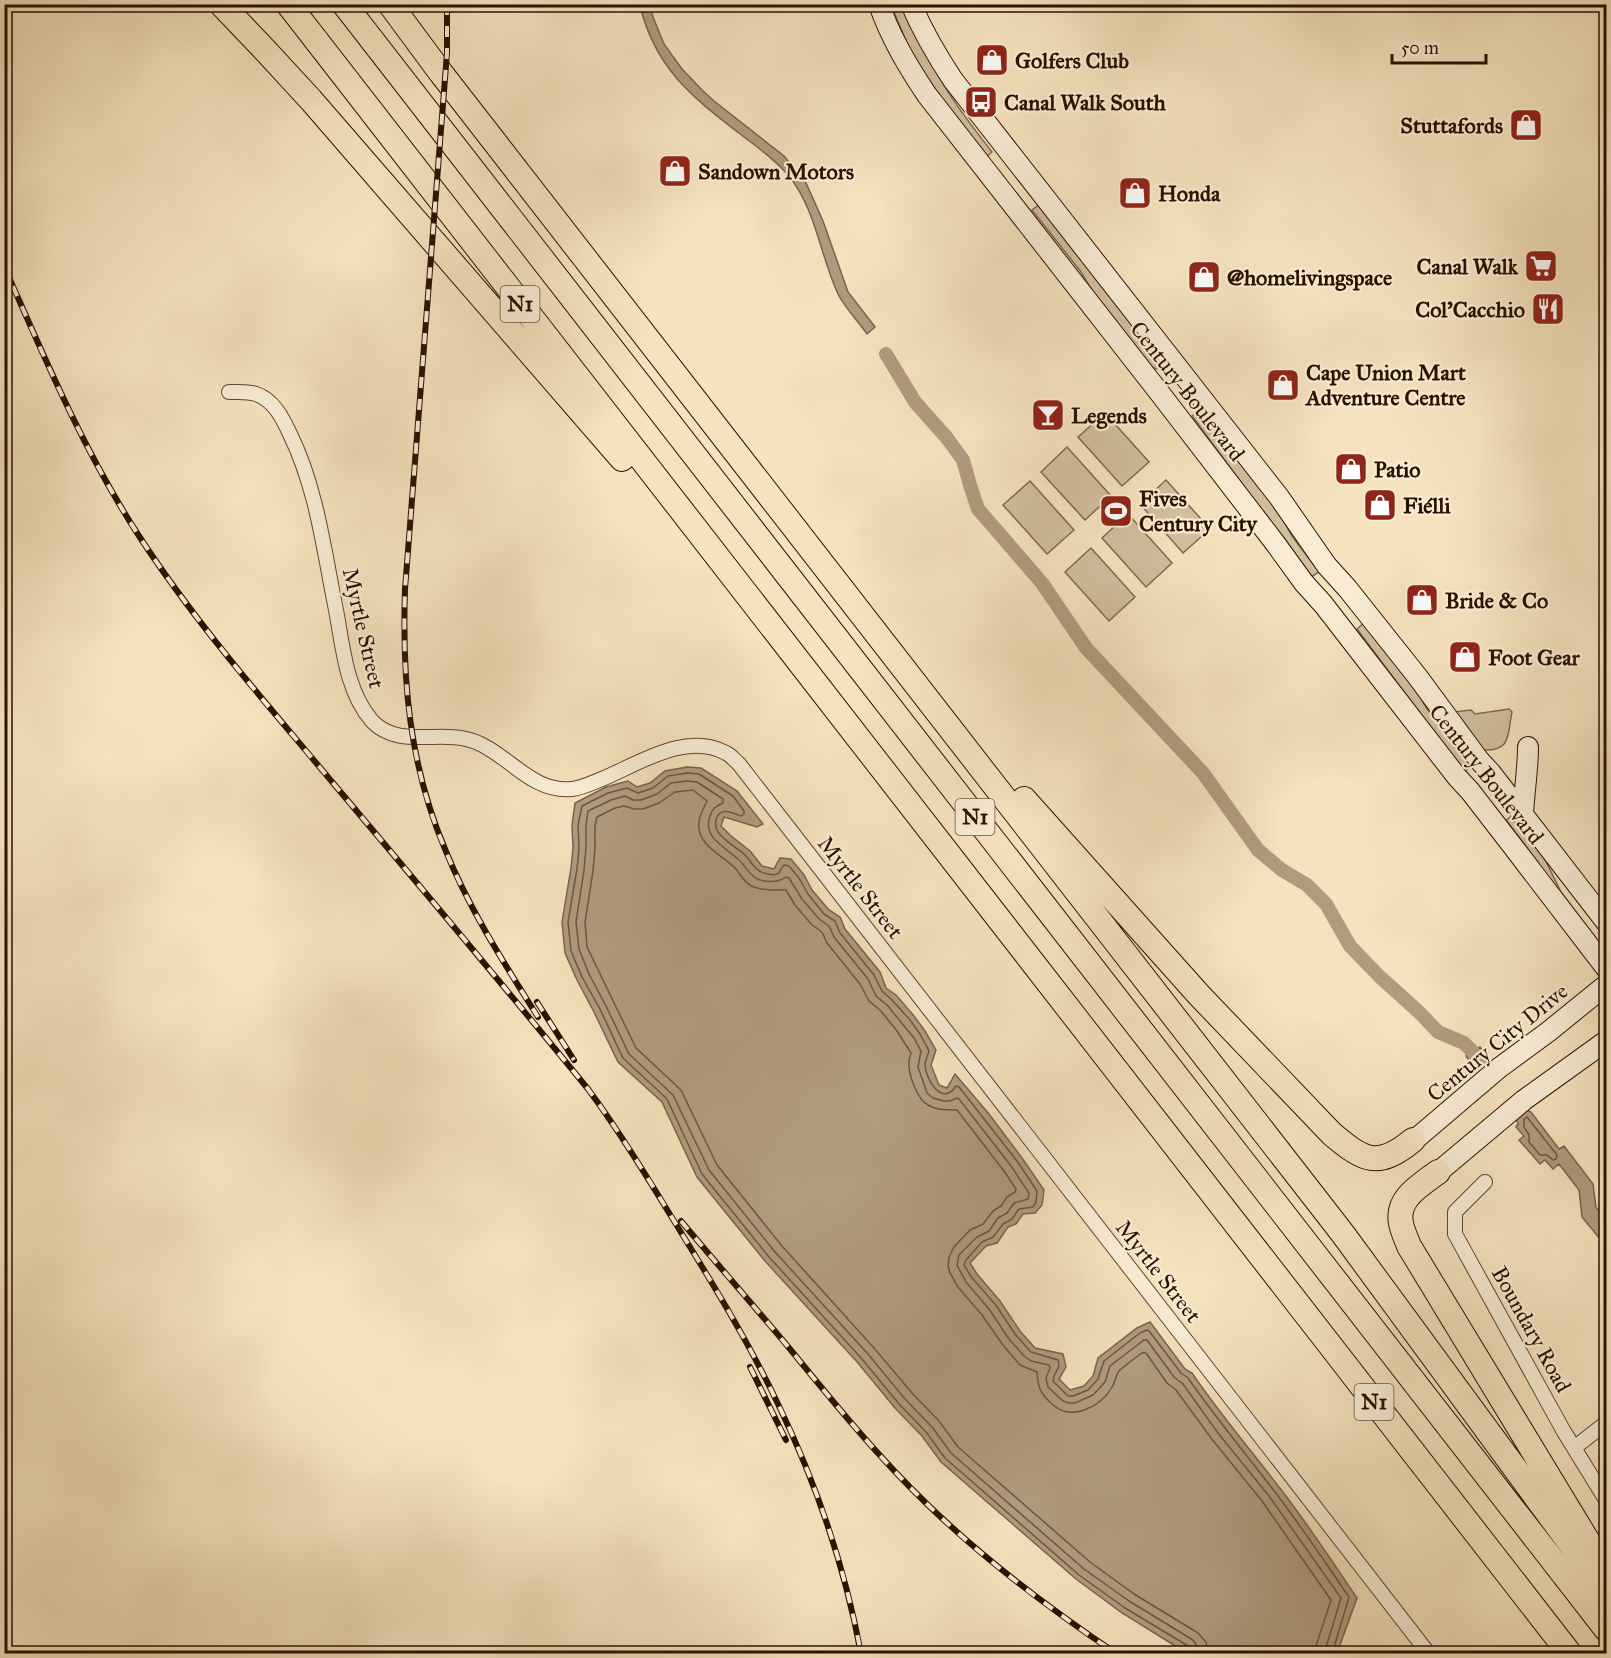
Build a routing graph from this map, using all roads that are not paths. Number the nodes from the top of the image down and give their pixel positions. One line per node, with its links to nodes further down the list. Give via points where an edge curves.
1 (222, 4): 8 (highway)
2 (288, 4): 8 (highway, N1)
3 (344, 4): 24 (highway, N1)
4 (879, 4): 13 (main road, Century Boulevard, via 886,25 927,95)
5 (911, 4): 11 (main road, Century Boulevard, via 922,31 953,80)
6 (395, 9): 9 (highway)
7 (229, 392): 25 (street, Myrtle Street, via 256,394 272,405 300,455 318,520 352,687 370,719 384,731 403,737 444,736 475,741 538,783 570,790 683,746 698,745 727,753)
8 (753, 603): 26 (highway, N1)
9 (862, 615): 16 (highway, via 1200,995 1332,1134 1352,1151 1371,1158 1392,1155); 23 (highway, via 1343,1234)
10 (1528, 747): 11 (main road)
11 (1523, 815): 12 (main road, Century Boulevard)
12 (1606, 922)
13 (1606, 968)
14 (1606, 984): 16 (main road, Century City Drive)
15 (1606, 1041): 17 (main road, via 1524,1100)
16 (1416, 1138)
17 (1440, 1170): 22 (highway, via 1409,1194 1401,1207 1401,1223 1409,1246)
18 (1485, 1182): 20 (street, Boundary Road, via 1455,1212 1455,1234)
19 (1606, 1423): 20 (street)
20 (1574, 1448): 21 (street, Boundary Road)
21 (1606, 1500)
22 (1606, 1570)
23 (1606, 1591)
24 (1606, 1629)
25 (1429, 1653)
26 (1570, 1653)

